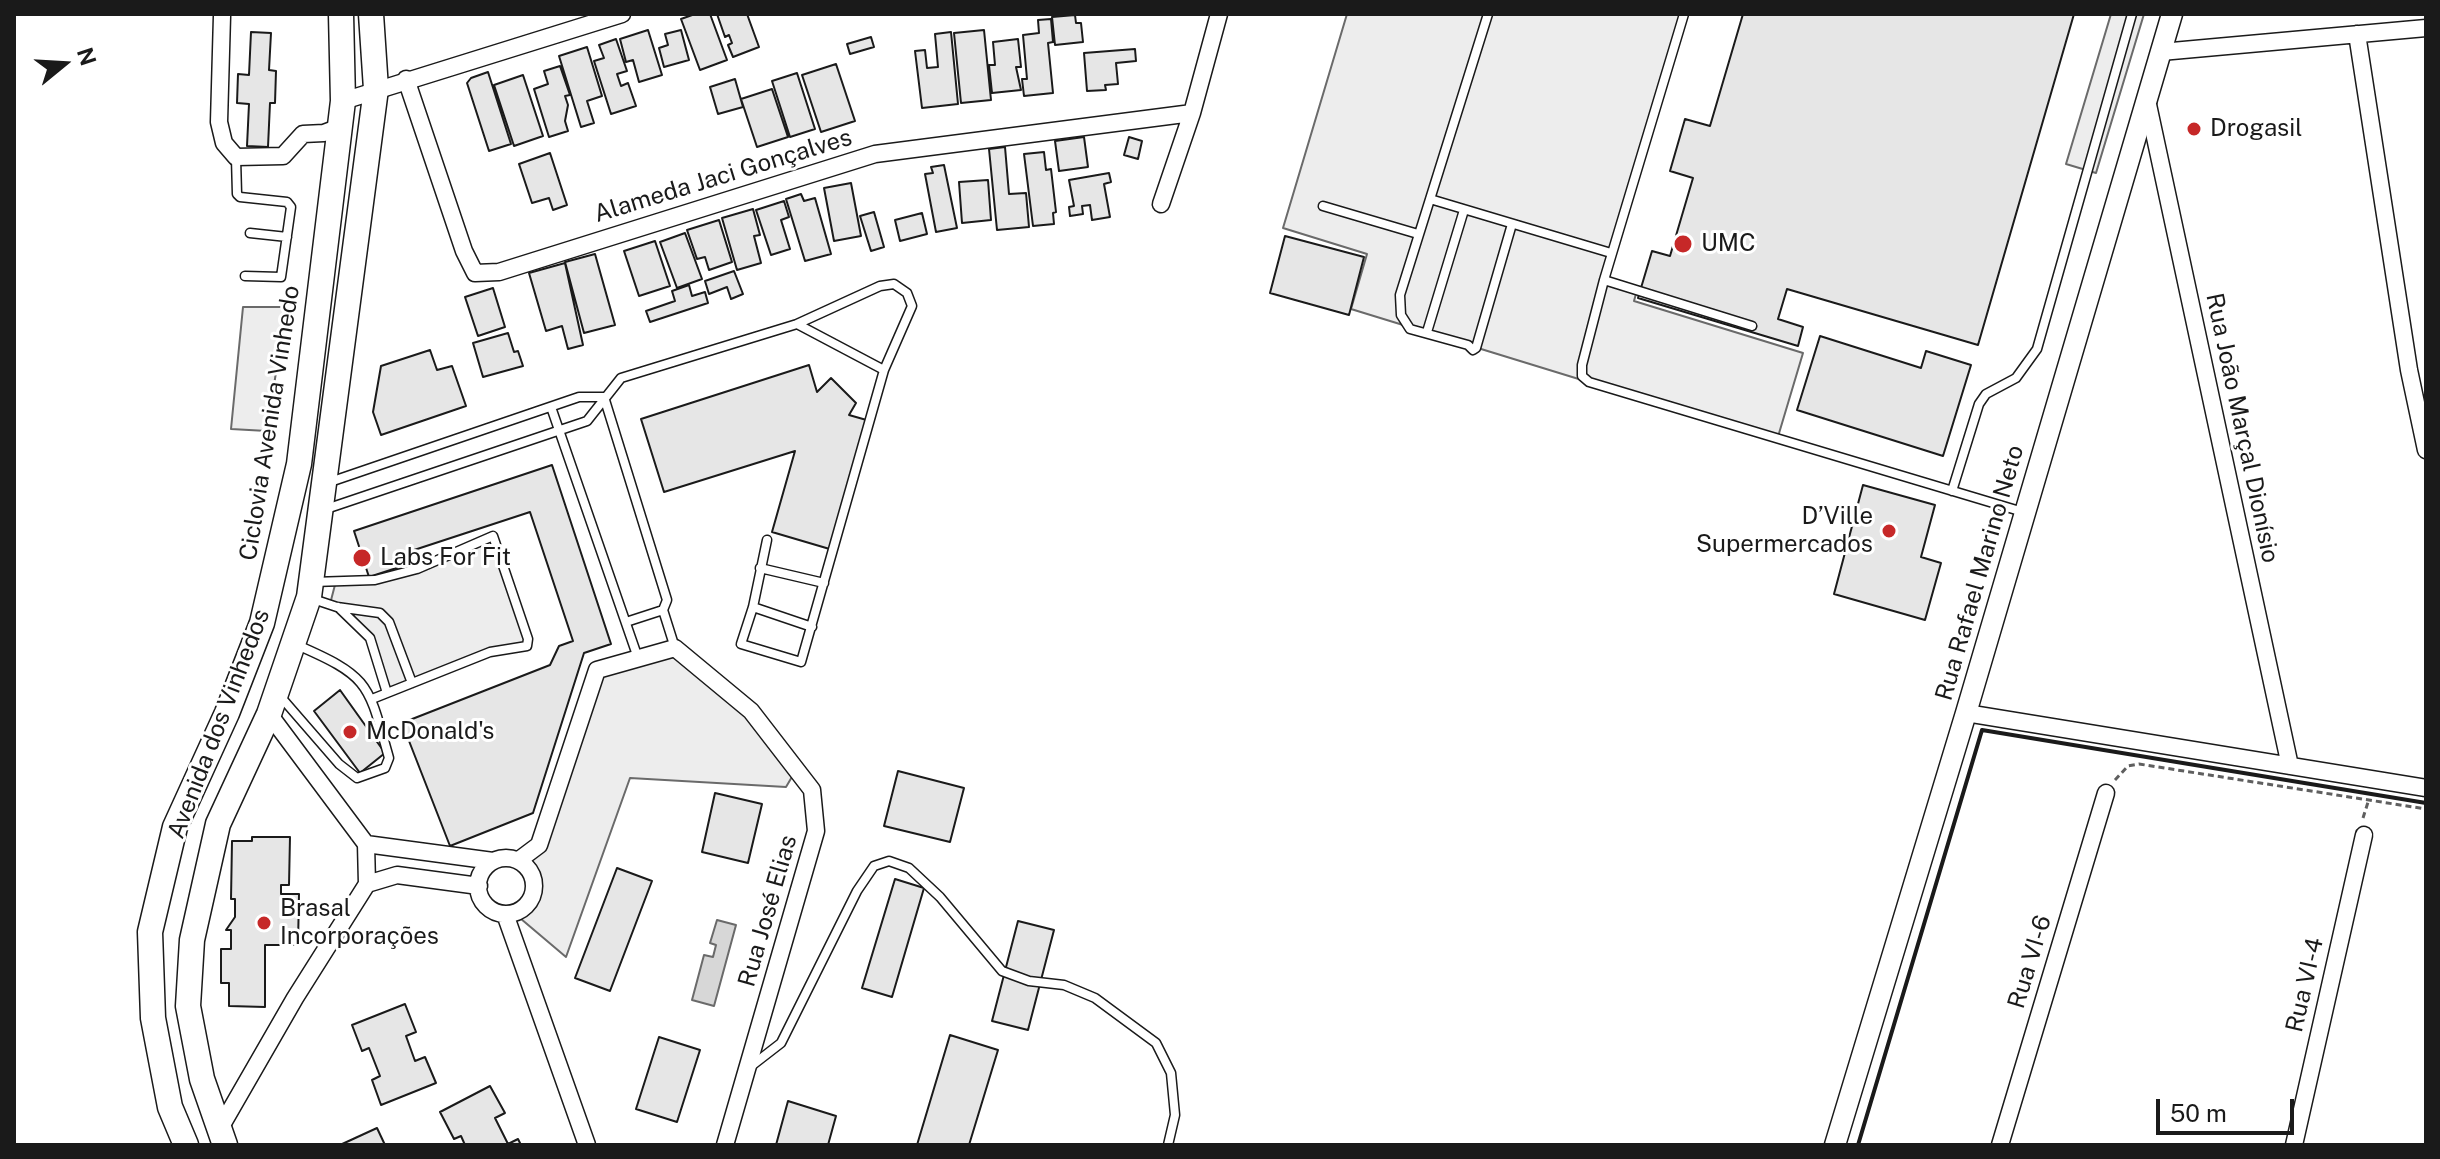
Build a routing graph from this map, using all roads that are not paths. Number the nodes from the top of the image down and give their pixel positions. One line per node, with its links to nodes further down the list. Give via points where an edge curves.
1 (341, 14): 16 (main road, Avenida dos Vinhedos)
2 (371, 14): 14 (main road, Avenida dos Vinhedos)
3 (622, 14): 13 (street)
4 (1219, 14): 17 (street)
5 (1488, 14): 20 (lane)
6 (1684, 14): 28 (lane)
7 (2132, 14): 42 (lane, via 2037,349 2016,378 1986,394 1979,404)
8 (2172, 14): 12 (street, Rua Rafael Marino Neto)
9 (222, 16): 19 (street, via 219,122 224,143)
10 (2426, 28): 11 (street)
11 (2357, 34): 12 (street); 40 (street)
12 (2161, 52): 15 (street, Rua Rafael Marino Neto)
13 (406, 79): 14 (street); 17 (street, Alameda Jaci Gonçalves, via 464,251 475,273 484,274 875,154)
14 (376, 89): 16 (street); 32 (main road, Avenida dos Vinhedos)
15 (2147, 100): 44 (street, Rua Rafael Marino Neto); 62 (street, Rua João Marçal Dionísio)
16 (343, 101): 18 (main road, Avenida dos Vinhedos)
17 (1192, 113): 21 (street)
18 (340, 127): 19 (street, via 303,134 283,156); 31 (main road, Avenida dos Vinhedos)
19 (236, 157): 27 (lane, via 240,197 290,203)
20 (1430, 199): 23 (lane); 26 (lane)
21 (1161, 204)
22 (1323, 206): 26 (lane)
23 (1464, 210): 24 (lane); 35 (lane)
24 (1512, 224): 28 (lane); 35 (lane, via 1476,348)
25 (250, 233): 27 (lane)
26 (1418, 234): 35 (lane, via 1400,295 1401,315 1410,329)
27 (287, 237): 29 (lane, via 281,277)
28 (1611, 253): 30 (lane)
29 (245, 276)
30 (1604, 280): 34 (lane); 42 (lane, via 1582,365 1582,376 1589,382)
31 (319, 297): 32 (main road); 74 (main road, Avenida dos Vinhedos, via 299,464 262,623 175,827 150,932 153,1018 170,1107)
32 (348, 302): 41 (main road, Avenida dos Vinhedos)
33 (797, 324): 36 (lane); 36 (lane, via 894,284 907,293 912,306); 37 (lane, via 621,378)
34 (1752, 326)
35 (1427, 332)
36 (884, 370): 47 (lane)
37 (604, 397): 38 (lane, via 579,397); 39 (lane, via 587,421); 51 (lane, via 667,600)
38 (551, 407): 39 (lane); 41 (lane)
39 (559, 431): 43 (lane); 52 (lane)
40 (2426, 450)
41 (324, 484): 43 (main road, Avenida dos Vinhedos)
42 (1952, 491): 44 (lane)
43 (321, 510): 48 (main road, Avenida dos Vinhedos)
44 (2025, 513): 61 (street, Rua Rafael Marino Neto)
45 (767, 540): 46 (lane)
46 (760, 568): 47 (lane); 50 (lane)
47 (824, 583): 53 (lane)
48 (310, 590): 49 (lane); 54 (main road, Avenida dos Vinhedos); 57 (lane, via 417,569 493,536 527,646 490,652)
49 (337, 607): 57 (lane, via 380,613 389,622); 58 (lane, via 370,638)
50 (753, 607): 53 (lane); 53 (lane, via 741,644 801,662)
51 (663, 610): 52 (lane); 55 (lane)
52 (626, 622): 56 (lane)
53 (812, 627)
54 (294, 643): 59 (lane, via 347,668); 60 (main road, Avenida dos Vinhedos)
55 (675, 648): 56 (street); 72 (street, Rua José Elias, via 751,711 812,790 816,831)
56 (638, 658): 67 (street, via 597,670 539,845)
57 (412, 683): 58 (lane)
58 (387, 693): 59 (lane)
59 (372, 699): 60 (lane, via 389,758 385,768 357,778)
60 (273, 703): 66 (street); 73 (main road, Avenida dos Vinhedos, via 218,824 192,940 188,1006 202,1079)
61 (1966, 713): 62 (street); 78 (street, Rua Rafael Marino Neto)
62 (2290, 766): 63 (street)
63 (2426, 788)
64 (2106, 793): 79 (street, Rua VI-6)
65 (2364, 835): 80 (street, Rua VI-4)
66 (366, 844): 68 (street); 69 (street)
67 (519, 860): 68 (street); 71 (street, via 532,874 534,893 523,909)
68 (493, 861): 70 (street, via 481,874)
69 (367, 884): 70 (street, via 397,875); 73 (street, via 295,998)
70 (479, 886): 71 (street, via 488,907)
71 (505, 914): 75 (street)
72 (748, 1068): 76 (street, Rua José Elias); 77 (lane, via 781,1043 857,891 874,866 889,861 909,868 933,891 1002,971 1095,998 1156,1043 1171,1073 1175,1115)
73 (222, 1138)
74 (186, 1145)
75 (587, 1145)
76 (725, 1145)
77 (1168, 1145)
78 (1835, 1145)
79 (2000, 1145)
80 (2294, 1145)

